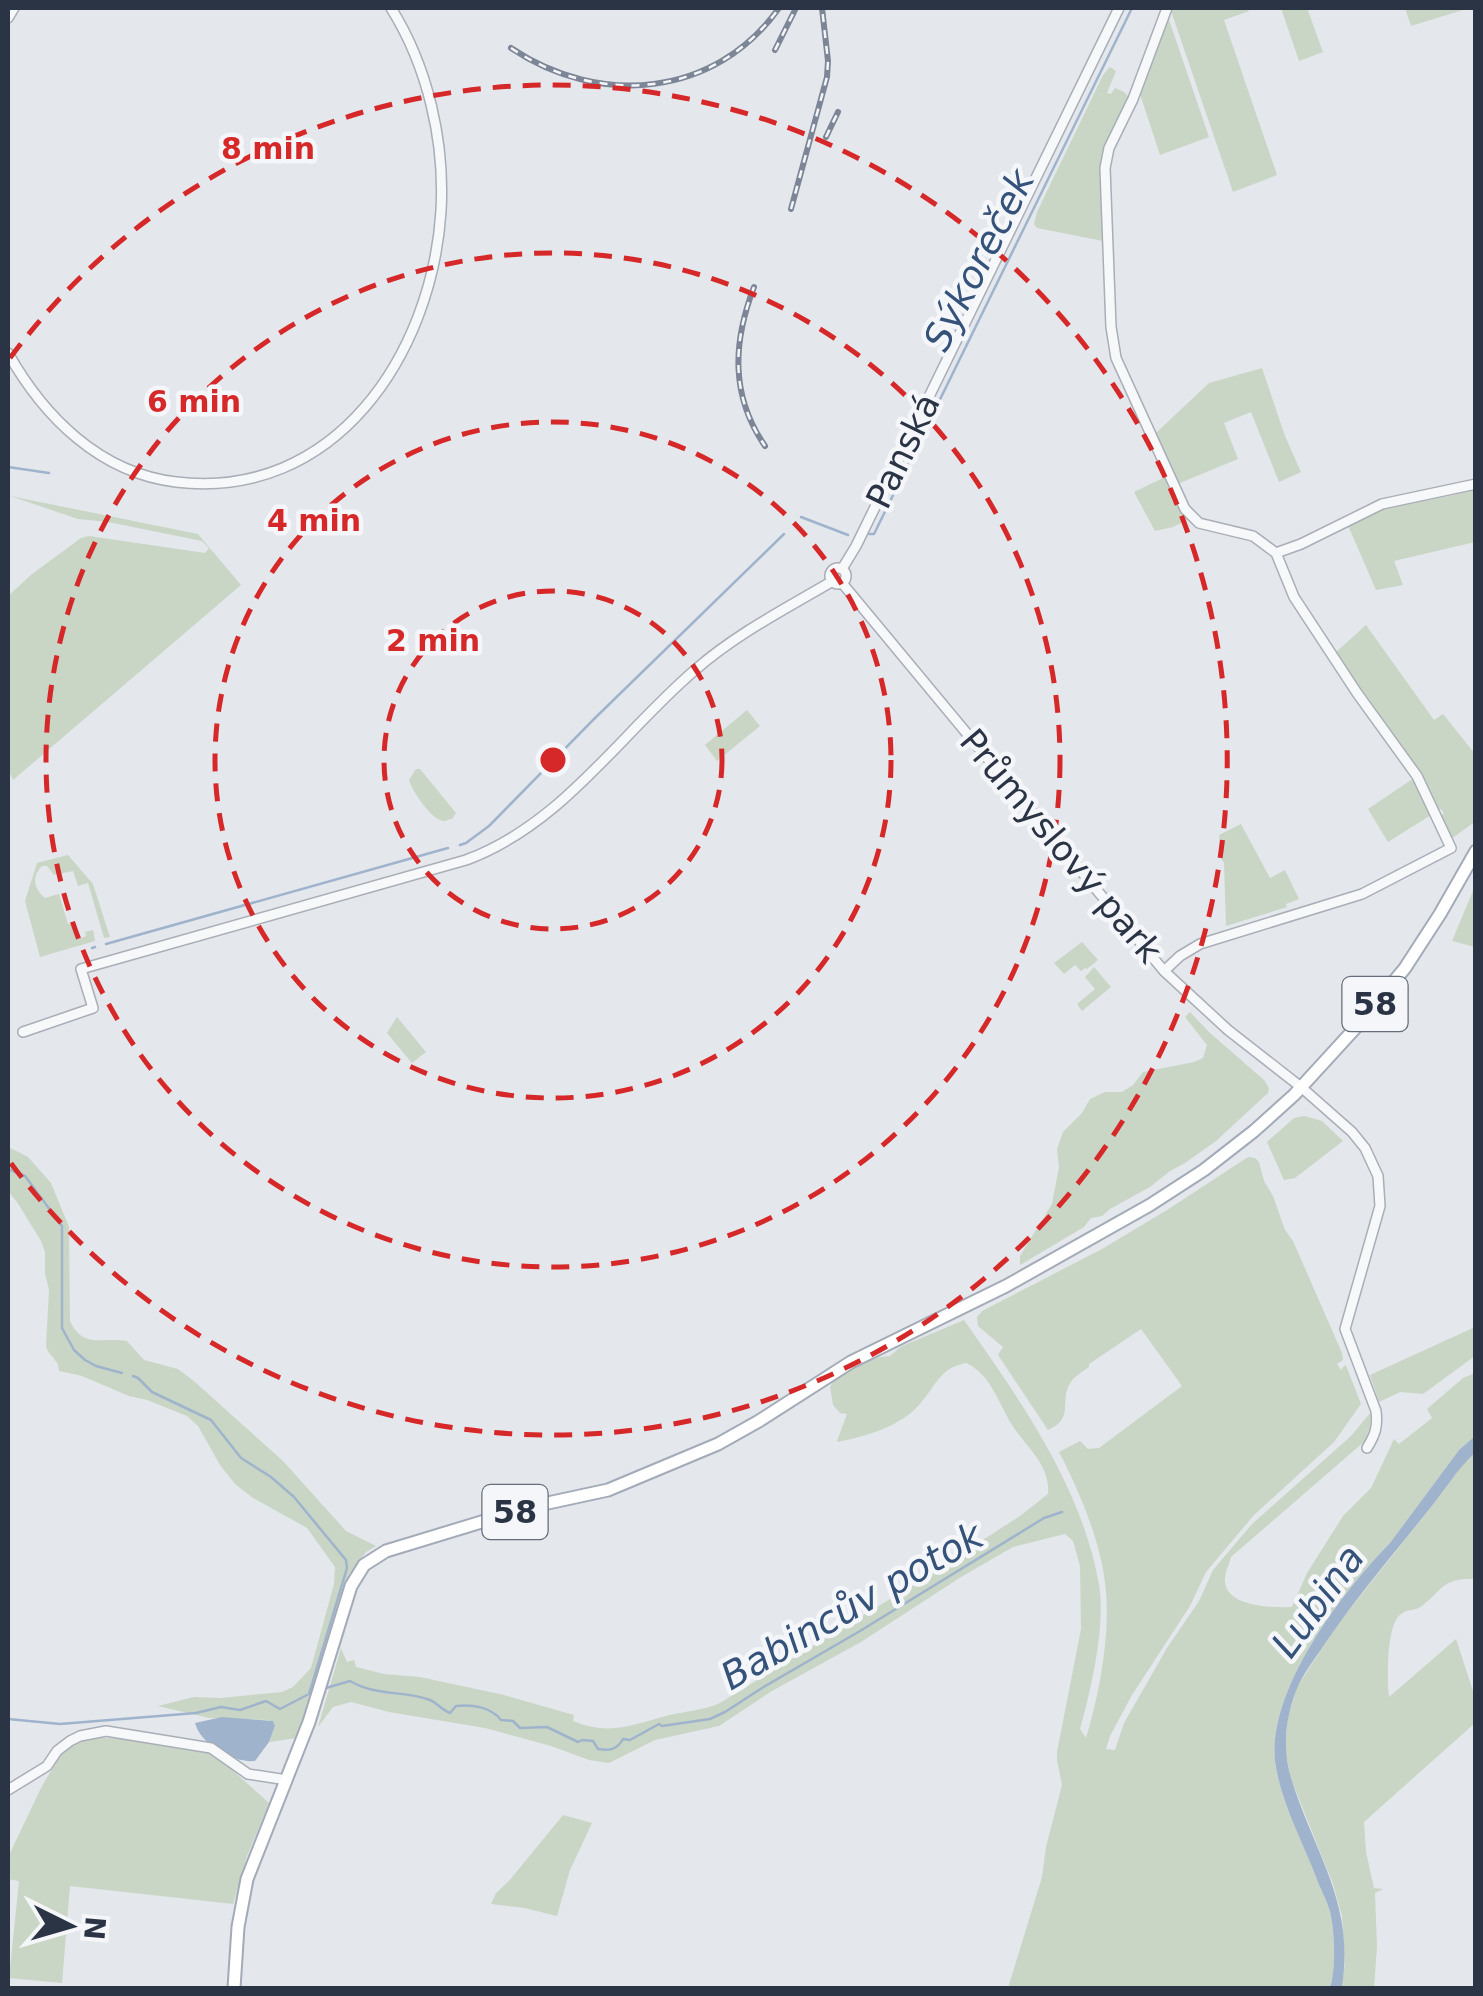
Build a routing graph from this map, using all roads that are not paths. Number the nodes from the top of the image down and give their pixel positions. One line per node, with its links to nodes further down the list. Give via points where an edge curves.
1 (14, 8): 5 (street)
2 (391, 8): 6 (street, via 432,108 441,212 433,266 412,330 380,388 344,430 273,473 220,484 168,481 120,466 76,437 36,398)
3 (1119, 8): 9 (street, Panská)
4 (1167, 8): 8 (street, via 1105,168 1113,345 1188,514 1204,526 1259,539)
5 (8, 18)
6 (8, 353)
7 (1476, 484): 8 (street, via 1382,504)
8 (1276, 553): 11 (street, via 1294,597 1417,776 1451,848 1362,894 1200,944)
9 (837, 583): 11 (street, Průmyslový park); 12 (street, via 714,654 554,809 519,834 466,860 81,969 93,1008)
10 (1476, 851): 13 (main road, 58, via 1405,968)
11 (1164, 971): 13 (street, Průmyslový park)
12 (23, 1032)
13 (1301, 1087): 14 (street, Průmyslový park, via 1358,1140 1378,1176 1378,1220 1345,1329 1376,1411 1376,1435); 15 (main road, 58, via 1204,1170 1150,1205 850,1362 718,1444 608,1490 534,1506 371,1559 351,1586)
14 (1367, 1448)
15 (287, 1780): 16 (street, via 248,1774 211,1748 106,1731 70,1740 47,1766); 17 (main road, 58, via 247,1879)
16 (8, 1790)
17 (234, 1988)

